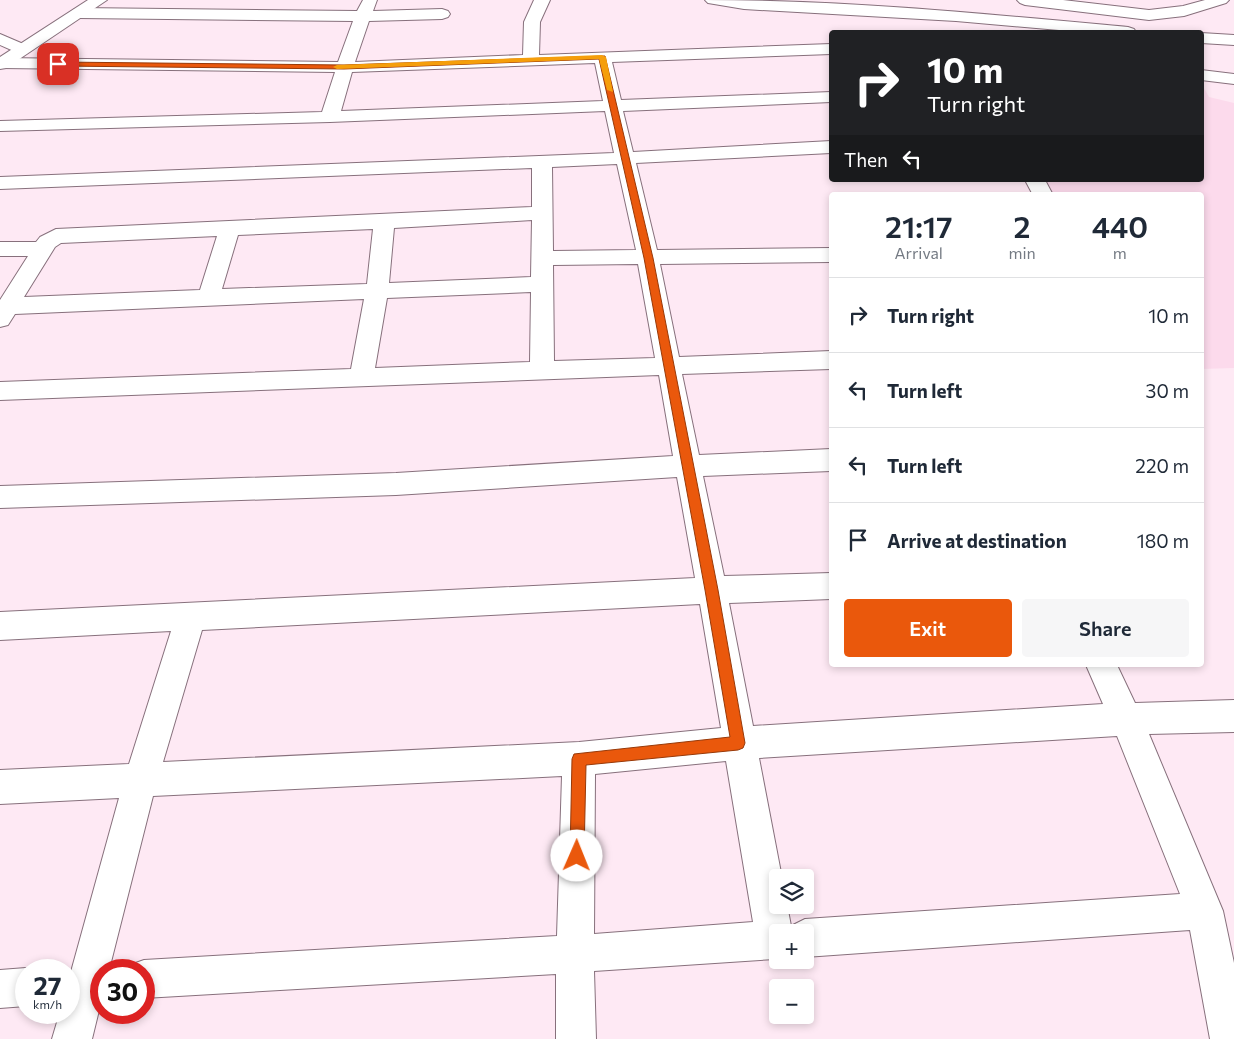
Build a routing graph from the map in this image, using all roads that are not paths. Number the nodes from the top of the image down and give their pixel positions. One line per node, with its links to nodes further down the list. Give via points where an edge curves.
1 (99, 0): 9 (street)
2 (371, 0): 11 (street)
3 (542, 0): 21 (street, via 530,24)
4 (713, 0): 12 (street)
5 (959, 0): 12 (street)
6 (1024, 0): 8 (street)
7 (1221, 0): 8 (street, via 1170,14 1149,15)
8 (1093, 4)
9 (79, 13): 11 (street); 18 (street)
10 (442, 14): 11 (street)
11 (362, 16): 23 (street)
12 (956, 16): 13 (street); 14 (street)
13 (958, 30)
14 (1101, 30)
15 (0, 38): 18 (street)
16 (1204, 38): 17 (street)
17 (1234, 40)
18 (22, 49): 22 (street)
19 (829, 49): 20 (street)
20 (602, 57): 21 (street); 27 (street)
21 (532, 60): 23 (street)
22 (1, 64): 23 (street)
23 (344, 67): 28 (street)
24 (1204, 74): 25 (street)
25 (1234, 78)
26 (829, 97): 27 (street)
27 (615, 105): 28 (street); 31 (street)
28 (330, 117): 29 (street)
29 (0, 126)
30 (829, 147): 31 (street)
31 (626, 158): 32 (street); 41 (street)
32 (542, 162): 33 (street); 34 (street)
33 (0, 183)
34 (543, 213): 35 (street); 40 (street)
35 (384, 222): 36 (street); 43 (street)
36 (230, 227): 37 (street, via 68,234 51,238); 44 (street)
37 (42, 248): 38 (street); 45 (street)
38 (0, 249)
39 (829, 255): 41 (street)
40 (541, 258): 41 (street); 42 (street)
41 (648, 258): 47 (street)
42 (540, 284): 43 (street); 48 (street)
43 (377, 289): 44 (street); 49 (street)
44 (209, 297): 45 (street)
45 (4, 312)
46 (829, 360): 47 (street)
47 (669, 365): 48 (street); 52 (street)
48 (542, 370): 49 (street)
49 (361, 377): 50 (street)
50 (0, 391)
51 (829, 460): 52 (street)
52 (687, 466): 53 (street, via 396,484); 55 (street)
53 (0, 497)
54 (829, 586): 55 (street)
55 (712, 590): 56 (street); 61 (street)
56 (191, 616): 57 (street); 63 (street)
57 (0, 626)
58 (1102, 667): 60 (street)
59 (1234, 716): 60 (street)
60 (1126, 719): 61 (street); 65 (street)
61 (738, 743): 62 (street); 66 (street)
62 (579, 759): 63 (street); 69 (street)
63 (141, 779): 64 (street); 71 (street)
64 (0, 787)
65 (1205, 911): 67 (street); 76 (street)
66 (782, 924)
67 (814, 937)
68 (769, 940): 69 (street)
69 (575, 954): 70 (street); 75 (street)
70 (155, 978)
71 (85, 983): 74 (street)
72 (15, 988): 73 (street)
73 (0, 989)
74 (72, 1039)
75 (576, 1039)
76 (1230, 1039)

